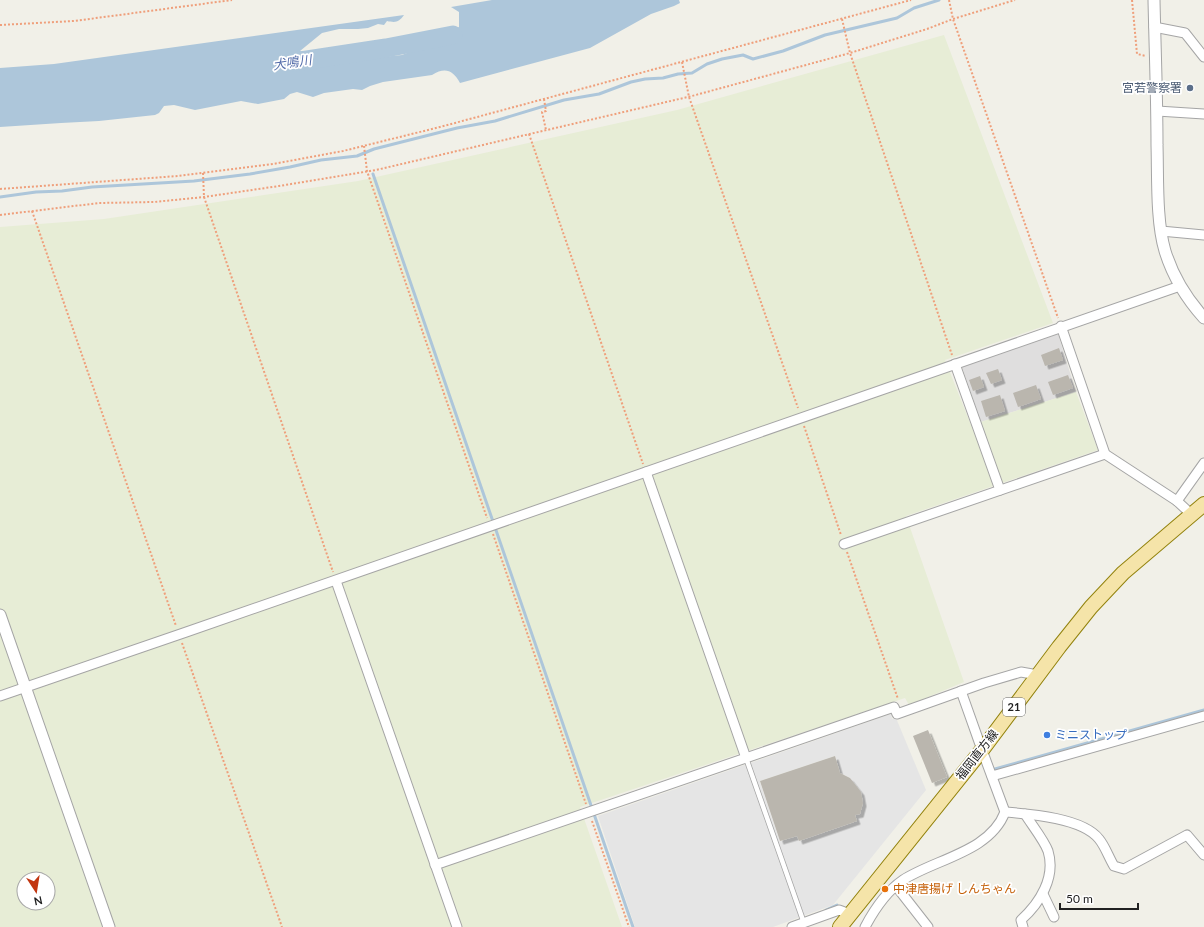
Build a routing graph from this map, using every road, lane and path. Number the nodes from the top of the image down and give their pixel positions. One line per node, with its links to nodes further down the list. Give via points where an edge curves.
1 (232, 0): 9 (path, via 74,21)
2 (912, 0): 7 (path)
3 (949, 0): 8 (path)
4 (1015, 0): 8 (path)
5 (1132, 0): 12 (path, via 1137,54)
6 (1154, 0): 10 (street)
7 (842, 19): 11 (path); 14 (path)
8 (953, 19): 11 (path); 32 (path)
9 (0, 26)
10 (1154, 27): 12 (street); 13 (street, via 1185,33)
11 (850, 53): 15 (path); 33 (path)
12 (1156, 57): 17 (street)
13 (1204, 57)
14 (682, 62): 15 (path); 16 (path)
15 (689, 97): 19 (path); 34 (path)
16 (544, 99): 19 (path, via 546,111 542,112); 21 (path)
17 (1157, 111): 18 (street); 28 (street)
18 (1204, 114)
19 (546, 130): 20 (path)
20 (529, 134): 22 (path); 37 (path)
21 (364, 146): 22 (path); 23 (path, via 273,164)
22 (367, 171): 25 (path); 41 (path)
23 (203, 173): 24 (path); 25 (path)
24 (0, 189)
25 (204, 197): 26 (path, via 154,202 100,203); 43 (path)
26 (32, 211): 27 (path); 45 (path)
27 (0, 215)
28 (1161, 231): 29 (street); 30 (street, via 1167,257)
29 (1204, 235)
30 (1180, 286): 31 (street); 32 (street)
31 (1204, 318)
32 (1061, 326): 33 (street); 35 (street)
33 (956, 364): 34 (street); 38 (street)
34 (801, 416): 37 (street); 42 (path)
35 (1105, 454): 38 (street); 39 (street)
36 (1204, 463): 39 (street)
37 (646, 472): 41 (street); 53 (street)
38 (1000, 490): 42 (street)
39 (1177, 501): 40 (street)
40 (1200, 508): 46 (main road, 福岡直方線 / 21, via 1118,578 1091,607)
41 (490, 527): 43 (street); 55 (path)
42 (844, 544): 50 (path)
43 (336, 581): 45 (street); 59 (street)
44 (0, 615): 47 (street)
45 (180, 635): 47 (street); 66 (path)
46 (1038, 675): 48 (street, via 1021,672); 52 (main road, 福岡直方線 / 21)
47 (26, 688): 49 (street); 65 (street)
48 (962, 691): 50 (street, via 897,714); 52 (street)
49 (0, 696)
50 (897, 705): 53 (street)
51 (1204, 716): 54 (street)
52 (982, 750): 54 (street); 62 (main road, 福岡直方線 / 21)
53 (746, 758): 55 (street); 64 (lane)
54 (992, 776): 56 (street)
55 (589, 812): 59 (street); 68 (path)
56 (1005, 812): 57 (street); 60 (street, via 1002,821 987,837)
57 (1024, 814): 58 (street, via 1060,819 1090,830 1099,839 1114,866 1124,869 1187,836); 61 (street, via 1047,849 1050,861 1048,881)
58 (1204, 854)
59 (435, 865): 67 (street)
60 (896, 886): 71 (street, via 872,913); 72 (street)
61 (1043, 894): 63 (street); 73 (street, via 1021,920)
62 (850, 914): 64 (street, via 839,910); 70 (main road, 福岡直方線 / 21)
63 (1054, 917)
64 (804, 923): 69 (street)
65 (109, 927)
66 (282, 927)
67 (457, 927)
68 (629, 927)
69 (792, 927)
70 (840, 927)
71 (865, 927)
72 (928, 927)
73 (1023, 927)

